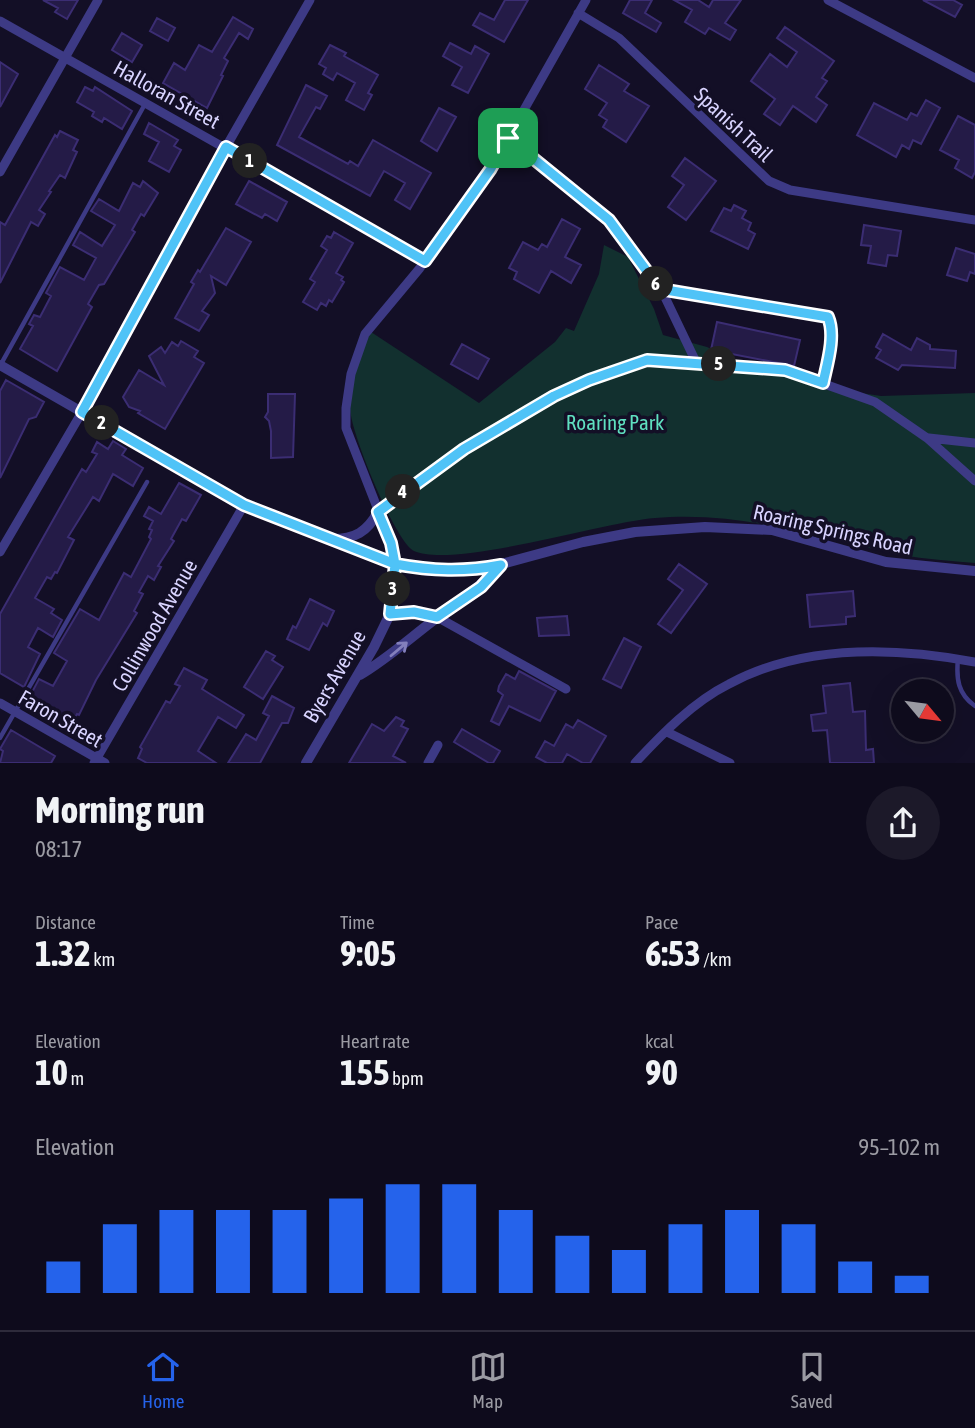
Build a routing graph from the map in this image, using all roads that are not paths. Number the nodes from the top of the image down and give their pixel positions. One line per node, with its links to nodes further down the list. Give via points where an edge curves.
1 (98, 0): 7 (street)
2 (310, 0): 11 (street)
3 (586, 0): 5 (street)
4 (828, 0): 8 (street)
5 (578, 13): 10 (street); 13 (street, Spanish Trail, via 618,38 769,181 790,190)
6 (0, 21): 7 (street, Halloran Street)
7 (65, 58): 9 (street, Halloran Street); 12 (street)
8 (975, 78)
9 (146, 103): 11 (street, Halloran Street); 17 (lane)
10 (508, 138): 14 (street); 15 (street, via 609,220)
11 (226, 147): 14 (street, Halloran Street); 19 (street)
12 (0, 172)
13 (975, 220)
14 (425, 261): 25 (street, via 365,334 351,374 346,428)
15 (660, 289): 16 (street); 18 (lane, via 825,316 830,324)
16 (696, 362): 18 (street, via 785,370); 25 (street, via 647,360 554,396 464,449)
17 (0, 366): 19 (street, Roaring Springs Road)
18 (823, 383): 20 (street, via 875,402)
19 (82, 412): 24 (street, Roaring Springs Road); 27 (street)
20 (928, 438): 21 (street); 22 (street)
21 (975, 443)
22 (975, 481)
23 (147, 482): 39 (lane)
24 (244, 505): 26 (street, Roaring Springs Road); 43 (street, Collinwood Avenue)
25 (378, 512): 26 (street, via 356,536); 28 (street)
26 (329, 539): 28 (street, Roaring Springs Road)
27 (0, 552)
28 (395, 564): 29 (street, Roaring Springs Road, via 429,571); 31 (street, Byers Avenue)
29 (501, 565): 30 (street, Roaring Springs Road, via 635,532 735,527 772,530 887,562); 32 (street, via 481,587)
30 (975, 572)
31 (390, 614): 32 (street, via 414,612); 35 (street, Byers Avenue)
32 (437, 617): 35 (street, one-way to 32); 36 (street)
33 (958, 658): 34 (street); 38 (lane, via 958,687); 40 (street, via 879,652 830,653 793,660 730,683)
34 (975, 662)
35 (358, 676): 44 (street, Byers Avenue)
36 (566, 689)
37 (0, 703): 39 (street, Faron Street)
38 (975, 706)
39 (15, 712): 41 (lane); 43 (street, Faron Street)
40 (667, 732): 46 (street); 47 (street)
41 (0, 738)
42 (438, 745): 45 (street)
43 (99, 761)
44 (306, 763)
45 (428, 763)
46 (635, 763)
47 (730, 763)

